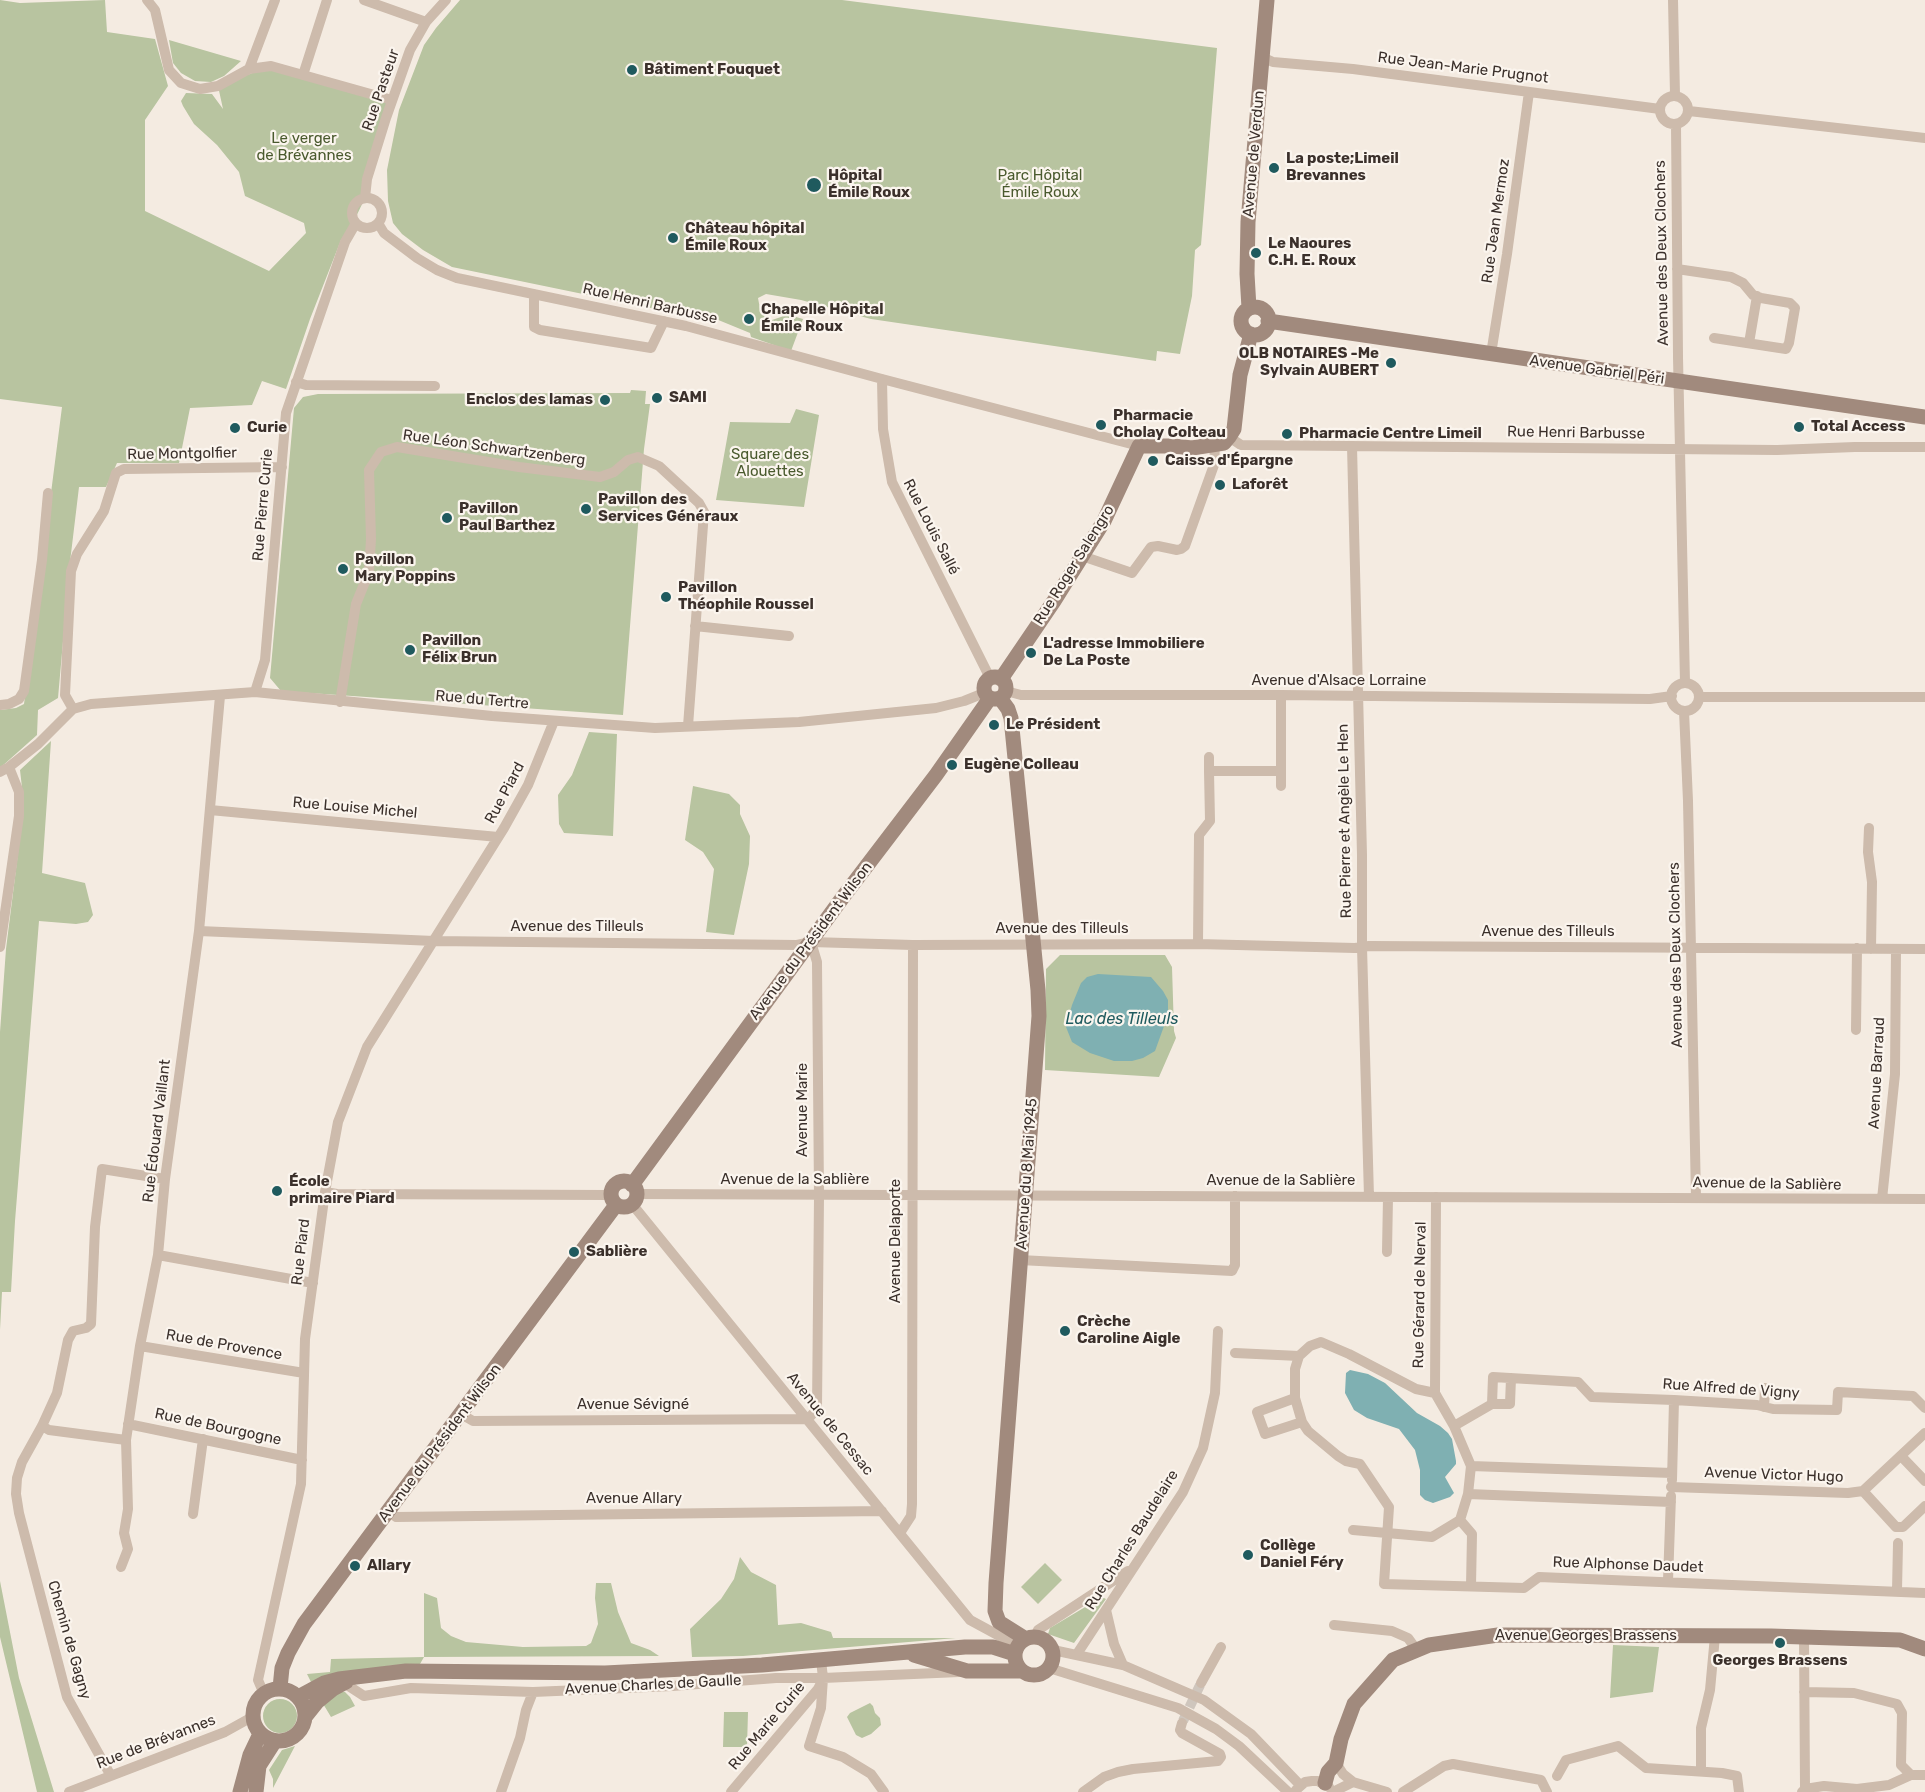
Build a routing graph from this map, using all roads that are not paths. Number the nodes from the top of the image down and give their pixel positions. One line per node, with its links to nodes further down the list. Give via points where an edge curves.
1 (147, 0): 10 (street, via 155,10 169,70 182,83 200,89 218,86)
2 (275, 0): 10 (street)
3 (327, 0): 11 (street)
4 (364, 0): 8 (street)
5 (446, 0): 8 (street, Rue Pasteur)
6 (1267, 0): 9 (street, Avenue de Verdun)
7 (1672, 0): 13 (street)
8 (426, 22): 14 (street, Rue Pasteur, via 410,50)
9 (1262, 57): 12 (street, Rue Jean-Marie Prugnot, via 1273,62); 25 (street, Avenue de Verdun, via 1248,222)
10 (249, 69): 11 (street, via 271,66)
11 (303, 75): 14 (street)
12 (1529, 92): 15 (street, Rue Jean-Marie Prugnot); 31 (street, Rue Jean Mermoz)
13 (1675, 95): 15 (street, via 1666,98); 16 (street, via 1687,102)
14 (392, 100): 19 (street, Rue Pasteur, via 367,179)
15 (1660, 109): 17 (street, via 1666,122)
16 (1689, 111): 17 (street, via 1685,120); 18 (street)
17 (1676, 124): 22 (street, Avenue des Deux Clochers)
18 (1925, 138)
19 (365, 198): 20 (street, via 354,206 352,215); 21 (street, via 375,201 381,209)
20 (356, 223): 21 (street, via 369,228); 34 (street, Rue Pierre Curie, via 345,242)
21 (378, 223): 23 (street, Rue Henri Barbusse, via 384,233 437,270)
22 (1677, 269): 24 (street, via 1731,277); 33 (street, Avenue des Deux Clochers)
23 (534, 294): 26 (street, Rue Henri Barbusse); 26 (street, via 534,327 540,330 651,348)
24 (1757, 296): 30 (street); 30 (street, via 1790,303 1795,308 1786,349)
25 (1249, 308): 27 (street, via 1263,309); 28 (street, via 1241,320)
26 (664, 321): 32 (street, Rue Henri Barbusse)
27 (1268, 321): 28 (street, via 1263,332); 31 (street, Avenue Gabriel Péri)
28 (1251, 334): 37 (street, via 1240,375 1234,429)
29 (1714, 338): 30 (street)
30 (1749, 344)
31 (1491, 354): 33 (street, Avenue Gabriel Péri)
32 (882, 379): 39 (street, Rue Henri Barbusse); 49 (street, Rue Louis Sallé, via 883,429 891,482)
33 (1680, 381): 36 (street, Avenue Gabriel Péri); 42 (street, Avenue des Deux Clochers)
34 (296, 382): 35 (street); 43 (street, Rue Pierre Curie, via 286,413)
35 (435, 386)
36 (1925, 417)
37 (1229, 437): 38 (street); 40 (street, Rue Henri Barbusse, via 1241,445)
38 (1215, 445): 39 (street); 45 (street, via 1214,465 1185,546 1177,550 1151,547 1131,573)
39 (1138, 446): 45 (street, Rue Roger Salengro, via 1104,521)
40 (1352, 446): 42 (street, Rue Henri Barbusse); 53 (street, Rue Pierre et Angèle Le Hen)
41 (1925, 447): 42 (street, Rue Henri Barbusse)
42 (1680, 449): 48 (street)
43 (282, 467): 50 (street, Rue Pierre Curie, via 265,660); 59 (street, Rue Montgolfier, via 124,469 116,473 105,511 77,554 71,571 65,695)
44 (48, 493): 58 (street, via 24,691 19,699)
45 (1082, 556): 49 (street, Rue Roger Salengro)
46 (695, 626): 47 (street); 57 (street, Rue Léon Schwartzenberg, via 704,512 659,466 638,457 600,477 397,447 381,452 369,470 369,572 356,604); 62 (street)
47 (789, 636)
48 (1685, 683): 54 (street, via 1677,686); 56 (street, via 1694,686)
49 (995, 689): 51 (street, Avenue d'Alsace Lorraine, via 1021,695); 62 (street, Rue du Tertre, via 936,708 799,722); 73 (street, Avenue du Président Wilson); 76 (street, Avenue du 8 Mai 1945, via 1011,718)
50 (255, 692): 52 (street, Rue du Tertre); 57 (street, Rue du Tertre)
51 (1281, 695): 53 (street, Avenue d'Alsace Lorraine); 66 (street)
52 (220, 696): 59 (street, Rue du Tertre, via 91,704); 68 (street, Rue Édouard Vaillant)
53 (1357, 696): 54 (street, Avenue d'Alsace Lorraine, via 1650,699); 78 (street, Rue Pierre et Angèle Le Hen)
54 (1672, 696): 60 (street, via 1676,708)
55 (1925, 697): 56 (street)
56 (1699, 698): 60 (street, via 1696,706)
57 (340, 702): 61 (street, Rue du Tertre)
58 (0, 705)
59 (73, 709): 64 (street)
60 (1684, 711): 79 (street, Avenue des Deux Clochers)
61 (554, 721): 62 (street, Rue du Tertre, via 655,728); 70 (street, Rue Piard, via 528,785)
62 (688, 726)
63 (1209, 757): 65 (street)
64 (5, 770): 77 (street, via 19,792 19,816)
65 (1209, 771): 66 (street); 74 (street, via 1210,821 1199,835)
66 (1281, 771): 67 (street)
67 (1281, 786)
68 (210, 810): 70 (street, Rue Louise Michel); 71 (street, Rue Édouard Vaillant)
69 (1869, 828): 81 (street)
70 (498, 837): 72 (street, Rue Piard)
71 (200, 931): 72 (street, Avenue des Tilleuls); 85 (street, Rue Édouard Vaillant)
72 (434, 941): 73 (street, Avenue des Tilleuls, via 797,945); 86 (street, Rue Piard, via 367,1047 338,1122)
73 (811, 942): 75 (street, Avenue des Tilleuls); 87 (street, Avenue du Président Wilson); 88 (street, Avenue Marie, via 817,962)
74 (1197, 944): 76 (street, Avenue des Tilleuls); 78 (street, Avenue des Tilleuls)
75 (913, 945): 76 (street, Avenue des Tilleuls); 89 (street, Avenue Delaporte)
76 (1034, 945): 90 (street, Avenue du 8 Mai 1945, via 1039,1016)
77 (0, 946)
78 (1362, 947): 79 (street, Avenue des Tilleuls); 92 (street, Rue Pierre et Angèle Le Hen)
79 (1691, 948): 80 (street, Avenue des Tilleuls); 95 (street, Avenue des Deux Clochers)
80 (1857, 948): 81 (street, Avenue des Tilleuls); 84 (street)
81 (1871, 949): 82 (street, Avenue des Tilleuls)
82 (1896, 949): 83 (street, Avenue des Tilleuls); 96 (street, Avenue Barraud, via 1895,1074)
83 (1925, 949)
84 (1856, 1030)
85 (165, 1179): 100 (street, Rue Édouard Vaillant); 120 (street, Chemin de Gagny, via 102,1169 91,1324 73,1331 68,1340 57,1394)
86 (325, 1192): 98 (street); 102 (street, Rue Piard)
87 (634, 1194): 88 (street, Avenue de la Sablière); 98 (street, via 625,1207); 98 (street, via 624,1182 616,1184); 117 (street, Avenue de Cessac)
88 (819, 1196): 89 (street, Avenue de la Sablière); 117 (street, Avenue Marie, via 817,1409)
89 (911, 1196): 90 (street, Avenue de la Sablière); 140 (street, Avenue Delaporte, via 912,1503 911,1516)
90 (1025, 1196): 91 (street, Avenue de la Sablière); 101 (street, Avenue du 8 Mai 1945)
91 (1235, 1196): 92 (street, Avenue de la Sablière); 101 (street, via 1232,1271)
92 (1369, 1197): 93 (street, Avenue de la Sablière)
93 (1388, 1197): 94 (street, Avenue de la Sablière); 99 (street)
94 (1436, 1197): 95 (street, Avenue de la Sablière); 110 (street, Rue Gérard de Nerval)
95 (1696, 1198): 96 (street, Avenue de la Sablière)
96 (1882, 1199): 97 (street, Avenue de la Sablière)
97 (1925, 1199)
98 (613, 1200): 116 (street, Avenue du Président Wilson)
99 (1387, 1252)
100 (158, 1255): 102 (street); 104 (street, Rue Édouard Vaillant)
101 (1020, 1260): 153 (street, Avenue du 8 Mai 1945, via 995,1611 999,1622)
102 (313, 1283): 107 (street, Rue Piard)
103 (1218, 1331): 144 (street, Rue Charles Baudelaire, via 1215,1393 1203,1448 1183,1492)
104 (140, 1346): 107 (street, Rue de Provence); 119 (street, Rue Édouard Vaillant)
105 (1235, 1353): 106 (street)
106 (1299, 1356): 110 (street, via 1321,1342 1416,1389); 111 (street, via 1294,1369)
107 (304, 1373): 126 (street, Rue Piard)
108 (1516, 1378): 112 (street, Rue Alfred de Vigny, via 1578,1382 1592,1397); 113 (street, via 1510,1404); 113 (street, via 1493,1377)
109 (1765, 1388): 114 (street)
110 (1435, 1393): 121 (street)
111 (1295, 1398): 118 (street); 118 (street, via 1257,1412 1265,1434)
112 (1674, 1400): 114 (street, Rue Alfred de Vigny); 128 (street)
113 (1492, 1404): 121 (street)
114 (1764, 1407): 115 (street, Rue Alfred de Vigny, via 1837,1410 1838,1392 1913,1396)
115 (1925, 1408)
116 (461, 1414): 117 (street, Avenue Sévigné, via 472,1421); 135 (street, Avenue du Président Wilson)
117 (807, 1419): 136 (street, Avenue de Cessac)
118 (1302, 1422): 141 (street, via 1338,1456 1360,1464 1389,1507)
119 (128, 1424): 123 (street, Rue de Bourgogne); 124 (street, Rue Édouard Vaillant)
120 (42, 1426): 124 (street); 183 (street, Chemin de Gagny, via 22,1462 16,1494 67,1697)
121 (1454, 1426): 127 (street)
122 (1925, 1433): 125 (street, Avenue Victor Hugo)
123 (203, 1439): 126 (street, Rue de Bourgogne); 137 (street)
124 (126, 1440): 143 (street, Rue Édouard Vaillant, via 128,1509 124,1533 128,1548)
125 (1902, 1456): 129 (street); 131 (street, Avenue Victor Hugo)
126 (302, 1460): 172 (street, Rue Piard, via 301,1484 258,1680)
127 (1471, 1466): 128 (street); 132 (street)
128 (1672, 1473): 130 (street)
129 (1925, 1481)
130 (1671, 1487): 131 (street, Avenue Victor Hugo); 133 (street)
131 (1863, 1491): 142 (street, via 1896,1527)
132 (1468, 1494): 133 (street); 138 (street)
133 (1671, 1502): 145 (street)
134 (1925, 1506): 142 (street)
135 (389, 1511): 136 (street, Avenue Allary, via 396,1516); 169 (street, Avenue du Président Wilson, via 304,1624 282,1668)
136 (882, 1511): 140 (street, Avenue de Cessac)
137 (193, 1514)
138 (1460, 1520): 141 (street, via 1432,1537); 146 (street, via 1472,1534)
139 (1353, 1530): 141 (street)
140 (900, 1533): 153 (street, Avenue de Cessac, via 970,1620)
141 (1387, 1534): 146 (street, Rue Alphonse Daudet, via 1384,1584)
142 (1898, 1535): 147 (street)
143 (121, 1567)
144 (1131, 1569): 149 (street, Rue Charles Baudelaire); 153 (street, via 1038,1630)
145 (1668, 1581): 146 (street, Rue Alphonse Daudet, via 1539,1577 1524,1588); 147 (street, Rue Alphonse Daudet)
146 (1471, 1587)
147 (1897, 1591): 148 (street, Rue Alphonse Daudet)
148 (1925, 1593)
149 (1107, 1610): 159 (street, Rue Charles Baudelaire); 161 (street)
150 (1334, 1625): 155 (street, via 1392,1631 1408,1638)
151 (1715, 1636): 152 (street, Avenue Georges Brassens); 155 (street, Avenue Georges Brassens, via 1498,1635); 180 (street, via 1710,1689 1701,1728)
152 (1804, 1637): 156 (street, Avenue Georges Brassens, via 1900,1640); 171 (street)
153 (1024, 1644): 157 (street, via 1045,1640); 158 (street, Avenue Charles de Gaulle); 164 (street, via 1016,1660)
154 (1221, 1647): 168 (street)
155 (1416, 1648): 179 (street, Avenue Georges Brassens, via 1393,1660 1354,1704)
156 (1925, 1649)
157 (1053, 1650): 159 (street); 162 (street)
158 (903, 1652): 160 (street, Avenue Charles de Gaulle); 163 (street, Avenue Charles de Gaulle)
159 (1077, 1654): 161 (street)
160 (821, 1659): 165 (street, Avenue Charles de Gaulle, via 605,1673 406,1671); 166 (street)
161 (1122, 1665): 186 (street, via 1204,1700 1251,1734)
162 (1049, 1668): 164 (street, via 1033,1676); 197 (street, via 1178,1708 1239,1746)
163 (967, 1671): 164 (street, Avenue Charles de Gaulle); 166 (street, Avenue Charles de Gaulle)
164 (1022, 1671)
165 (359, 1676): 167 (street, Avenue Charles de Gaulle); 173 (street, Avenue Charles de Gaulle, via 324,1683)
166 (823, 1678): 170 (street, Avenue Charles de Gaulle); 194 (street, Rue Marie Curie, via 818,1689); 195 (street, via 821,1708 809,1746 843,1757 871,1774)
167 (344, 1683): 170 (street, Avenue Charles de Gaulle, via 363,1696 411,1688); 175 (street, Avenue Charles de Gaulle, via 317,1702)
168 (1201, 1683)
169 (280, 1688): 172 (street); 173 (street)
170 (533, 1692): 193 (street)
171 (1804, 1692): 181 (street, via 1854,1693 1897,1704 1902,1713 1901,1765); 188 (street)
172 (264, 1694): 174 (street, via 257,1699)
173 (298, 1697): 175 (street)
174 (252, 1717): 177 (street); 183 (street, Rue de Brévannes, via 225,1732)
175 (305, 1717): 178 (street, via 294,1737)
176 (1182, 1723): 196 (street, via 1182,1733 1220,1754 1218,1761 1126,1770 1104,1777)
177 (260, 1734): 178 (street); 191 (street)
178 (274, 1741): 192 (street, via 259,1766)
179 (1336, 1763): 185 (street); 187 (street, Avenue Georges Brassens, via 1328,1772)
180 (1701, 1771): 184 (street, via 1646,1768 1618,1746 1566,1760); 201 (street, via 1737,1776)
181 (1911, 1775): 182 (street); 189 (street, via 1889,1785)
182 (1925, 1775)
183 (111, 1776): 190 (street, Rue de Brévannes)
184 (1557, 1776)
185 (1353, 1782): 187 (street); 198 (street)
186 (1297, 1789): 187 (street, via 1312,1780)
187 (1330, 1789)
188 (1804, 1791): 189 (street, via 1824,1786)
189 (1857, 1791)
190 (69, 1792)
191 (240, 1792)
192 (258, 1792)
193 (501, 1792)
194 (731, 1792)
195 (884, 1792)
196 (1083, 1792)
197 (1288, 1792)
198 (1386, 1792)
199 (1403, 1792): 200 (street, via 1453,1764 1541,1780)
200 (1546, 1792)
201 (1739, 1792)

